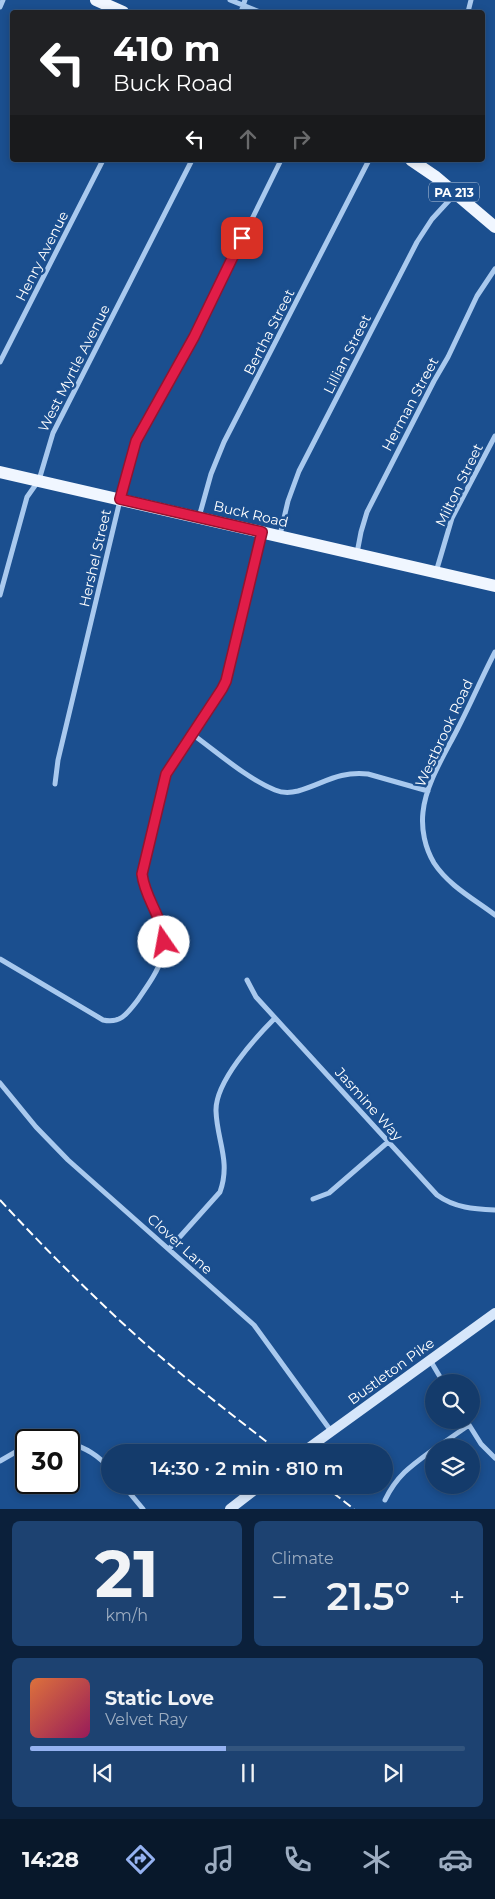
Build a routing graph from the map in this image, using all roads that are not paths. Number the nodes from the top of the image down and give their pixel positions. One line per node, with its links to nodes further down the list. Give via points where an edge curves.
1 (3, 0): 5 (street)
2 (96, 0): 6 (main road)
3 (230, 0): 4 (street)
4 (244, 3): 7 (street)
5 (0, 7)
6 (118, 10)
7 (256, 10)
8 (102, 162): 16 (street, Henry Avenue)
9 (191, 162): 19 (street, West Myrtle Avenue, via 53,433)
10 (280, 162): 20 (street, Hershel Street, via 194,337 136,441)
11 (368, 162): 21 (street, Bertha Street, via 224,442)
12 (424, 164): 13 (main road, PA 213)
13 (455, 193): 14 (main road, PA 213); 23 (street, Lillian Street, via 417,242 322,427 291,490)
14 (495, 227)
15 (495, 269): 24 (street, Herman Street, via 477,296 367,512)
16 (0, 362)
17 (495, 436): 25 (street, Milton Street, via 452,518)
18 (0, 472): 19 (main road, Buck Road)
19 (39, 480): 20 (main road, Buck Road); 27 (street, West Myrtle Avenue, via 27,498)
20 (120, 499): 21 (main road, Buck Road); 30 (street, Hershel Street)
21 (199, 517): 22 (main road, Buck Road)
22 (262, 532): 23 (main road, Buck Road); 29 (street, via 226,681)
23 (280, 536): 24 (main road, Buck Road)
24 (356, 554): 25 (main road, Buck Road)
25 (436, 572): 26 (main road, Buck Road)
26 (495, 586)
27 (0, 595)
28 (495, 652): 31 (street, Westbrook Road)
29 (192, 734): 31 (street, via 259,781 283,792 358,773); 33 (street, via 166,774 142,874 147,896 162,923 163,957 153,979 126,1015 115,1021 103,1020)
30 (55, 784)
31 (428, 791): 32 (street, Westbrook Road, via 422,822 426,845 434,862 453,885)
32 (495, 914)
33 (0, 959)
34 (247, 980): 35 (street, Jasmine Way, via 253,993)
35 (275, 1018): 37 (street, Jasmine Way); 40 (street, via 249,1046 217,1098 216,1113 225,1167 220,1192)
36 (0, 1083): 40 (street, Clover Lane, via 51,1144)
37 (388, 1142): 38 (street, via 329,1193); 39 (street, Jasmine Way, via 442,1199 468,1209)
38 (312, 1199)
39 (495, 1210)
40 (169, 1249): 46 (street, Clover Lane, via 254,1325)
41 (495, 1313): 42 (main road, Bustleton Pike)
42 (430, 1360): 43 (street); 46 (main road, Bustleton Pike)
43 (438, 1374)
44 (459, 1429): 47 (street)
45 (472, 1429): 52 (street)
46 (332, 1432): 48 (main road, Bustleton Pike)
47 (446, 1439)
48 (315, 1444)
49 (80, 1447): 53 (street)
50 (15, 1452): 54 (street)
51 (425, 1455): 57 (street, via 404,1471)
52 (495, 1458)
53 (101, 1459)
54 (0, 1461)
55 (130, 1494): 58 (street)
56 (249, 1494): 59 (main road)
57 (385, 1500)
58 (142, 1509)
59 (230, 1509)

